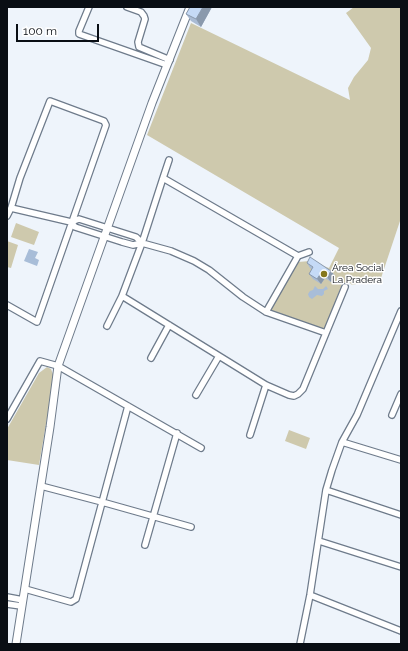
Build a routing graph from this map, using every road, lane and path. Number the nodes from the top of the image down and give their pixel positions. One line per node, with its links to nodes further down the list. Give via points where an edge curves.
1 (89, 7): 4 (street, via 79,34)
2 (127, 7): 4 (street, via 140,12 145,19 138,42 139,47)
3 (190, 7): 4 (street)
4 (168, 62): 10 (street)
5 (169, 160): 6 (street)
6 (163, 178): 12 (street); 14 (street)
7 (11, 208): 8 (street); 9 (street); 9 (street, via 50,101 106,123)
8 (7, 216)
9 (71, 222): 10 (street, via 78,219); 11 (street, via 75,227); 17 (street, via 37,322)
10 (108, 227): 11 (street); 12 (street, via 136,237)
11 (105, 236): 12 (street, via 133,245); 25 (street)
12 (142, 243): 16 (street); 19 (street, via 194,261)
13 (309, 252): 14 (street)
14 (298, 256): 19 (street)
15 (345, 287): 22 (street)
16 (122, 296): 20 (street); 21 (street)
17 (7, 305)
18 (401, 311): 35 (street, via 363,403)
19 (266, 312): 22 (street)
20 (169, 325): 23 (street); 24 (street)
21 (108, 326)
22 (326, 333): 26 (street, via 303,389 298,394 289,395)
23 (219, 356): 26 (street); 28 (street)
24 (151, 358)
25 (58, 366): 30 (street); 32 (street, via 40,361); 38 (street)
26 (266, 385): 34 (street)
27 (401, 394): 29 (street)
28 (196, 395)
29 (399, 403): 31 (street)
30 (128, 406): 33 (street); 40 (street)
31 (392, 415)
32 (7, 419)
33 (177, 433): 36 (street); 42 (street)
34 (250, 435)
35 (342, 442): 37 (street); 39 (street)
36 (201, 448)
37 (401, 460)
38 (41, 486): 40 (street); 47 (street)
39 (326, 490): 41 (street); 44 (street)
40 (102, 502): 42 (street); 47 (street, via 76,599 71,602)
41 (401, 515)
42 (153, 517): 43 (street); 45 (street)
43 (191, 528)
44 (319, 541): 46 (street); 48 (street)
45 (145, 545)
46 (401, 567)
47 (25, 589): 50 (street)
48 (310, 595): 52 (street); 54 (street)
49 (7, 597): 50 (street)
50 (22, 603): 51 (street); 53 (street)
51 (7, 604)
52 (401, 632)
53 (16, 644)
54 (300, 644)

